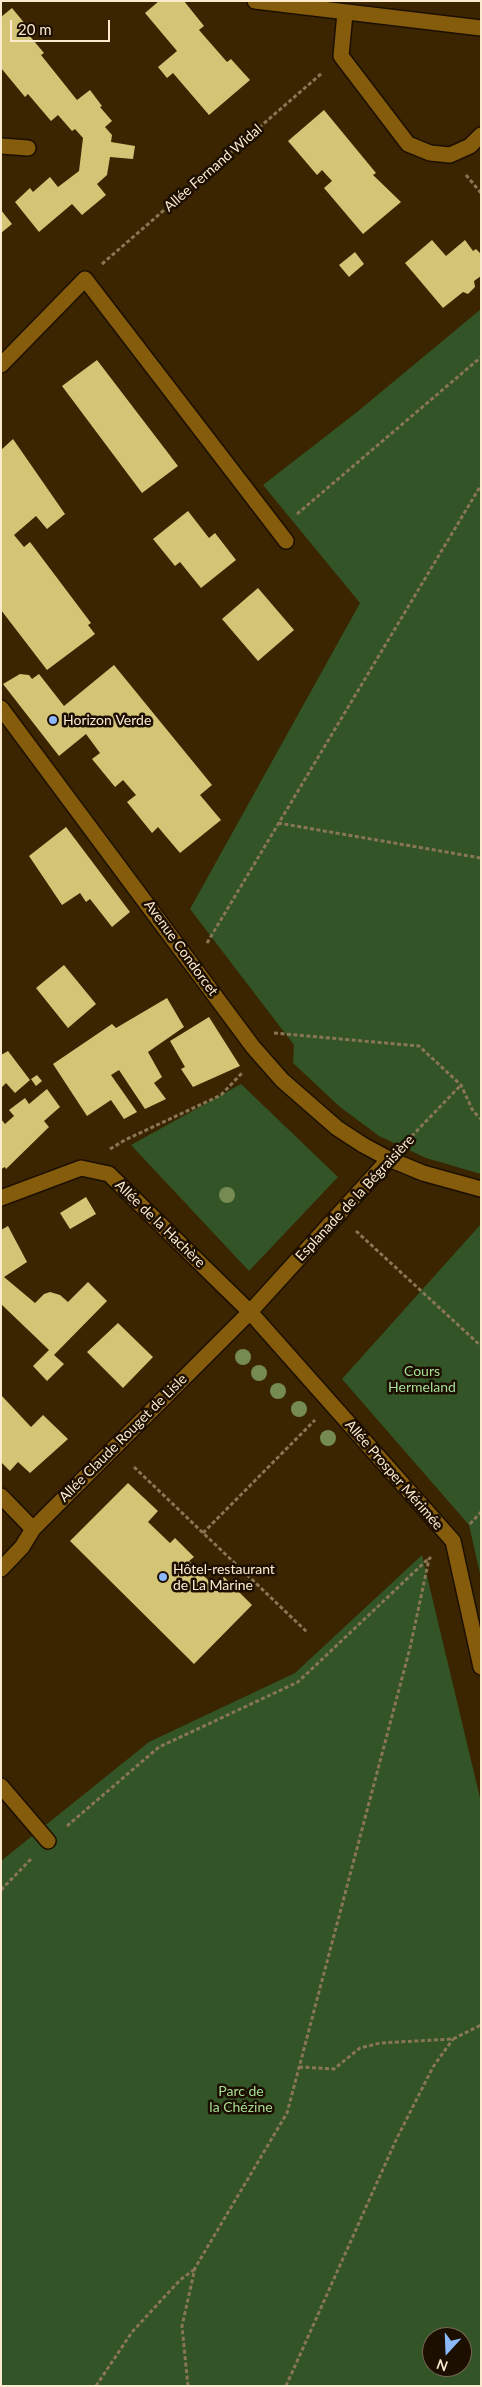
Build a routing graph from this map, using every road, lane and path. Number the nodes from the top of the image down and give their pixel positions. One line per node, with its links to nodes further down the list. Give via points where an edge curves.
1 (255, 2): 2 (street)
2 (345, 13): 3 (street); 4 (street)
3 (481, 28)
4 (341, 56): 5 (street, via 408,144 430,153 450,155 470,146); 8 (path, Allée Fernand Widal)
5 (481, 135)
6 (1, 146): 7 (street)
7 (28, 148)
8 (85, 279): 10 (street); 12 (street)
9 (481, 357): 12 (path)
10 (1, 365)
11 (481, 484): 14 (path)
12 (282, 536)
13 (1, 708): 17 (street, Avenue Condorcet)
14 (278, 823): 15 (path); 16 (path)
15 (481, 858)
16 (206, 945)
17 (253, 1047): 18 (path, via 274,1033 419,1046); 20 (street, Avenue Condorcet, via 282,1080 337,1128); 21 (path, via 239,1078 222,1095 125,1140)
18 (461, 1085): 19 (path, via 473,1111); 20 (path, Esplanade de la Bégraisière)
19 (481, 1119)
20 (389, 1159): 22 (street, Avenue Condorcet, via 423,1173); 24 (street, Esplanade de la Bégraisière)
21 (81, 1168): 23 (street); 25 (street, Allée de la Hachère, via 109,1174)
22 (481, 1189)
23 (1, 1198)
24 (339, 1215): 25 (street, Esplanade de la Bégraisière); 26 (path)
25 (250, 1312): 30 (street, Allée Claude Rouget de Lisle); 32 (street, Allée Prosper Mérimée)
26 (481, 1346)
27 (319, 1416): 31 (path)
28 (134, 1467): 31 (path)
29 (1, 1496): 30 (street)
30 (32, 1529): 34 (street, Allée Claude Rouget de Lisle, via 22,1547)
31 (203, 1533): 35 (path)
32 (453, 1541): 33 (path); 36 (street, Allée Prosper Mérimée)
33 (429, 1559): 38 (path, via 298,1682 159,1747); 42 (path, via 410,1648)
34 (1, 1569)
35 (307, 1632)
36 (481, 1667)
37 (1, 1786): 38 (street)
38 (48, 1841): 39 (path)
39 (1, 1890)
40 (481, 2024): 41 (path)
41 (453, 2039): 42 (path, via 380,2043 360,2048 334,2069); 46 (path, via 433,2067 396,2140)
42 (298, 2067): 43 (path, via 286,2113)
43 (195, 2268): 44 (path, via 132,2332); 45 (path, via 182,2326)
44 (96, 2386)
45 (188, 2386)
46 (286, 2386)

